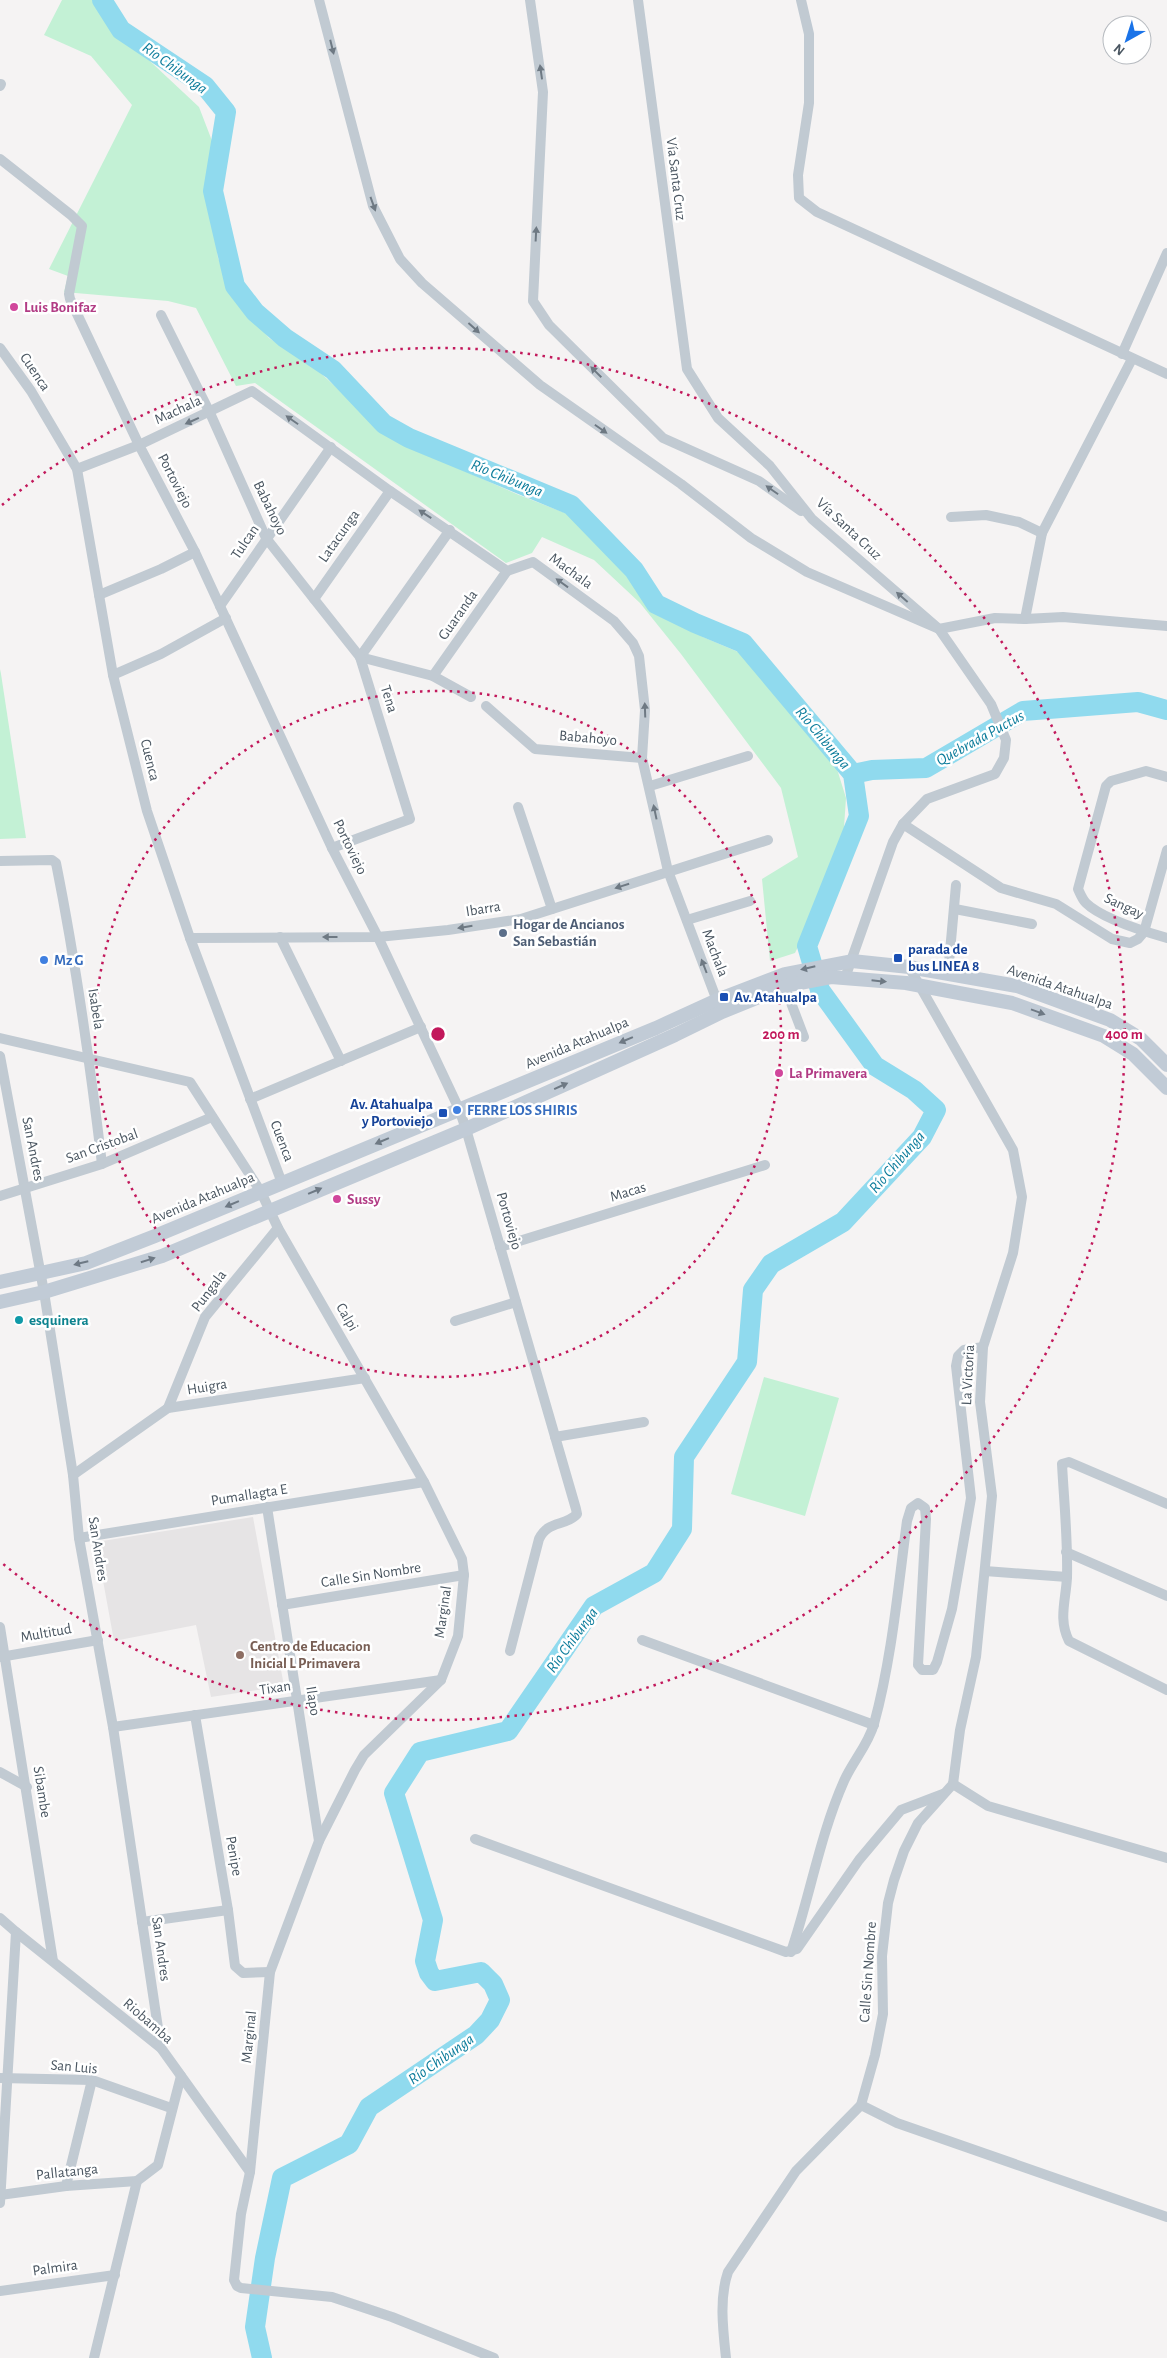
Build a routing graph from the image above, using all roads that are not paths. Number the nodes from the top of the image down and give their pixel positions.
1 (319, 0) edge
2 (530, 0) edge
3 (638, 0) edge
4 (801, 0) edge
5 (0, 159) edge
6 (1167, 253) edge
7 (161, 315) dead end
8 (0, 348) edge
9 (1122, 354) junction
10 (1132, 358) junction
11 (1167, 374) edge
12 (210, 412) junction
13 (139, 445) junction
14 (332, 447) junction
15 (77, 469) junction
16 (390, 491) junction
17 (951, 517) dead end
18 (812, 519) junction
19 (450, 530) junction
20 (1042, 533) junction
21 (266, 538) junction
22 (195, 552) junction
23 (507, 570) junction
24 (99, 595) junction
25 (314, 599) junction
26 (220, 606) junction
27 (226, 618) junction
28 (1025, 619) junction
29 (1167, 626) edge
30 (939, 629) junction
31 (360, 657) junction
32 (113, 675) junction
33 (433, 676) junction
34 (471, 697) dead end
35 (486, 706) dead end
36 (748, 756) dead end
37 (642, 758) junction
38 (1167, 778) edge
39 (650, 786) junction
40 (518, 807) dead end
41 (903, 824) junction
42 (768, 840) dead end
43 (332, 848) junction
44 (1167, 850) edge
45 (0, 861) edge
46 (668, 871) junction
47 (956, 885) dead end
48 (750, 901) dead end
49 (552, 909) junction
50 (955, 909) junction
51 (687, 920) junction
52 (1032, 924) dead end
53 (1144, 932) junction
54 (280, 937) junction
55 (378, 937) junction
56 (190, 938) junction
57 (1167, 938) edge
58 (852, 961) junction
59 (909, 967) junction
60 (948, 974) junction
61 (845, 978) junction
62 (786, 982) junction
63 (920, 986) junction
64 (719, 1006) junction
65 (421, 1027) junction
66 (804, 1037) dead end
67 (0, 1038) edge
68 (0, 1056) edge
69 (89, 1058) junction
70 (340, 1061) junction
71 (1167, 1065) edge
72 (1167, 1088) edge
73 (250, 1100) junction
74 (460, 1109) junction
75 (212, 1117) junction
76 (466, 1129) junction
77 (102, 1164) junction
78 (765, 1165) dead end
79 (282, 1183) junction
80 (26, 1187) junction
81 (261, 1192) junction
82 (0, 1196) edge
83 (270, 1209) junction
84 (278, 1228) junction
85 (500, 1247) junction
86 (40, 1272) junction
87 (0, 1282) edge
88 (44, 1292) junction
89 (0, 1302) edge
90 (516, 1302) junction
91 (455, 1320) dead end
92 (983, 1347) junction
93 (365, 1378) junction
94 (168, 1408) junction
95 (644, 1422) dead end
96 (555, 1437) junction
97 (72, 1475) junction
98 (424, 1482) junction
99 (1167, 1504) edge
100 (267, 1507) junction
101 (79, 1538) junction
102 (1066, 1552) junction
103 (985, 1571) junction
104 (464, 1575) junction
105 (1067, 1577) junction
106 (1167, 1596) edge
107 (282, 1605) junction
108 (0, 1627) edge
109 (98, 1640) junction
110 (642, 1640) dead end
111 (510, 1651) dead end
112 (3, 1656) edge
113 (441, 1680) junction
114 (1167, 1690) edge
115 (298, 1700) junction
116 (195, 1715) junction
117 (874, 1725) junction
118 (113, 1726) junction
119 (0, 1772) edge
120 (953, 1784) junction
121 (27, 1787) junction
122 (944, 1794) junction
123 (475, 1839) dead end
124 (319, 1840) junction
125 (1167, 1858) edge
126 (228, 1910) junction
127 (0, 1918) edge
128 (142, 1922) junction
129 (16, 1932) junction
130 (791, 1952) junction
131 (54, 1961) junction
132 (270, 1972) junction
133 (161, 2048) junction
134 (181, 2076) junction
135 (4, 2078) edge
136 (92, 2080) junction
137 (861, 2105) junction
138 (171, 2108) junction
139 (250, 2172) junction
140 (137, 2181) junction
141 (66, 2186) junction
142 (0, 2195) edge
143 (0, 2203) edge
144 (1167, 2217) edge
145 (115, 2274) junction
146 (0, 2291) edge
147 (94, 2358) edge
148 (494, 2358) edge
149 (726, 2358) edge

1 -> 30 street
18 -> 2 street
3 - 18 street, Vía Santa Cruz
4 - 9 street
5 - 13 street, Portoviejo
6 - 9 street
7 - 12 street, Babahoyo
8 - 15 street, Cuenca
9 - 10 street
10 - 11 street
10 - 20 street
12 -> 13 street, Machala
14 -> 12 street, Machala
12 - 21 street, Babahoyo
13 - 15 street, Machala
13 - 22 street, Portoviejo
14 - 16 street, Machala
14 - 21 street, Tulcan
15 - 24 street, Cuenca
19 -> 16 street, Machala
16 - 25 street, Latacunga
17 - 20 street
30 -> 18 street, Vía Santa Cruz
19 - 23 street, Machala
19 - 31 street
20 - 28 street
21 - 25 street, Babahoyo
21 - 26 street, Tulcan
22 - 24 street
22 - 26 street, Portoviejo
23 - 33 street, Guaranda
37 -> 23 street, Machala
24 - 32 street, Cuenca
25 - 31 street, Babahoyo
26 - 27 street, Portoviejo
27 - 32 street
27 - 43 street, Portoviejo
28 - 29 street
28 - 30 street
30 - 41 street, Vía Santa Cruz
31 - 33 street
31 - 43 street, Tena
32 - 56 street, Cuenca
33 - 34 street
35 - 37 street, Babahoyo
36 - 39 street
37 - 39 street, Machala
38 - 53 street, Sangay
46 -> 39 street, Machala
40 - 49 street
41 - 53 street
41 - 58 street, Vía Santa Cruz
42 - 46 street, Ibarra
43 - 55 street, Portoviejo
44 - 53 street
45 - 69 street, Isabela
46 -> 49 street, Ibarra
46 - 51 street, Machala
47 - 50 street
48 - 51 street
49 -> 55 street, Ibarra
50 - 52 street
50 - 60 street
64 -> 51 street, Machala
53 - 57 street, Sangay
55 -> 54 street, Ibarra
54 - 56 street, Ibarra
54 - 70 street
55 - 65 street, Portoviejo
56 - 73 street, Cuenca
58 - 59 main road, Avenida Atahualpa
58 - 61 street, Vía Santa Cruz
58 -> 62 main road, Avenida Atahualpa
59 - 60 main road, Avenida Atahualpa
59 - 63 street, La Victoria
60 - 71 main road, Avenida Atahualpa
61 - 62 main road, Avenida Atahualpa
61 -> 63 main road, Avenida Atahualpa
62 - 64 main road, Avenida Atahualpa
62 - 66 street
63 -> 72 main road, Avenida Atahualpa
63 - 92 street, La Victoria
64 -> 74 main road, Avenida Atahualpa
76 -> 64 main road, Avenida Atahualpa
65 - 70 street
65 - 74 street, Portoviejo
67 - 69 street
68 - 80 street, San Andres
69 - 75 street, Calpi
69 - 77 street, Isabela
70 - 73 street
73 - 79 street, Cuenca
74 - 76 street, Portoviejo
74 -> 79 main road, Avenida Atahualpa
75 - 77 street, San Cristobal
75 - 81 street, Calpi
83 -> 76 main road, Avenida Atahualpa
76 - 85 street, Portoviejo
77 - 80 street, San Cristobal
78 - 85 street, Macas
79 - 81 main road, Avenida Atahualpa
80 - 82 street, San Cristobal
80 - 86 street, San Andres
81 - 83 street, Calpi
81 -> 86 main road, Avenida Atahualpa
83 - 84 street, Calpi
88 -> 83 main road, Avenida Atahualpa
84 - 93 street, Calpi
84 - 94 street, Pungala
85 - 90 street, Portoviejo
86 - 87 main road, Avenida Atahualpa
86 - 88 street, San Andres
88 - 89 main road, Avenida Atahualpa
88 - 97 street, San Andres
90 - 91 street
90 - 96 street, Portoviejo
92 - 103 street, La Victoria
92 - 117 street
93 - 94 street, Huigra
93 - 98 street, Calpi
94 - 97 street, Huigra
95 - 96 street
96 - 111 street, Portoviejo
97 - 101 street, San Andres
98 - 100 street, Pumallagta E
98 - 104 street, Calpi
99 - 102 street
100 - 101 street, Pumallagta E
100 - 107 street, Ilapo
101 - 109 street, San Andres
102 - 105 street
102 - 106 street
103 - 105 street
103 - 120 street, La Victoria
104 - 107 street, Calle Sin Nombre
104 - 113 street, Marginal
105 - 114 street
107 - 115 street, Ilapo
108 - 112 street, Sibambe
109 - 112 street, Multitud
109 - 118 street, San Andres
110 - 117 street
112 - 121 street, Sibambe
113 - 115 street, Tixan
113 - 124 street, Marginal
115 - 116 street, Tixan
115 - 124 street, Ilapo
116 - 118 street, Tixan
116 - 126 street, Penipe
117 - 130 street
118 - 128 street, San Andres
119 - 121 street
120 - 122 street, Calle Sin Nombre
120 - 125 street
121 - 131 street, Sibambe
122 - 130 street
122 - 137 street, Calle Sin Nombre
123 - 130 street
124 - 132 street, Marginal
126 - 128 street
126 - 132 street, Penipe
127 - 129 street, Riobamba
128 - 133 street, San Andres
129 - 131 street, Riobamba
129 - 135 street
131 - 133 street, Riobamba
132 - 139 street, Marginal
133 - 134 street, Riobamba
134 - 138 street
134 - 139 street, Riobamba
135 - 136 street, San Luis
135 - 142 street
136 - 138 street, San Luis
136 - 141 street
137 - 144 street
137 - 149 street, Calle Sin Nombre
138 - 140 street
139 - 148 street, Marginal
140 - 141 street, Pallatanga
140 - 145 street
141 - 142 street, Pallatanga
142 - 143 street
145 - 146 street, Palmira
145 - 147 street

